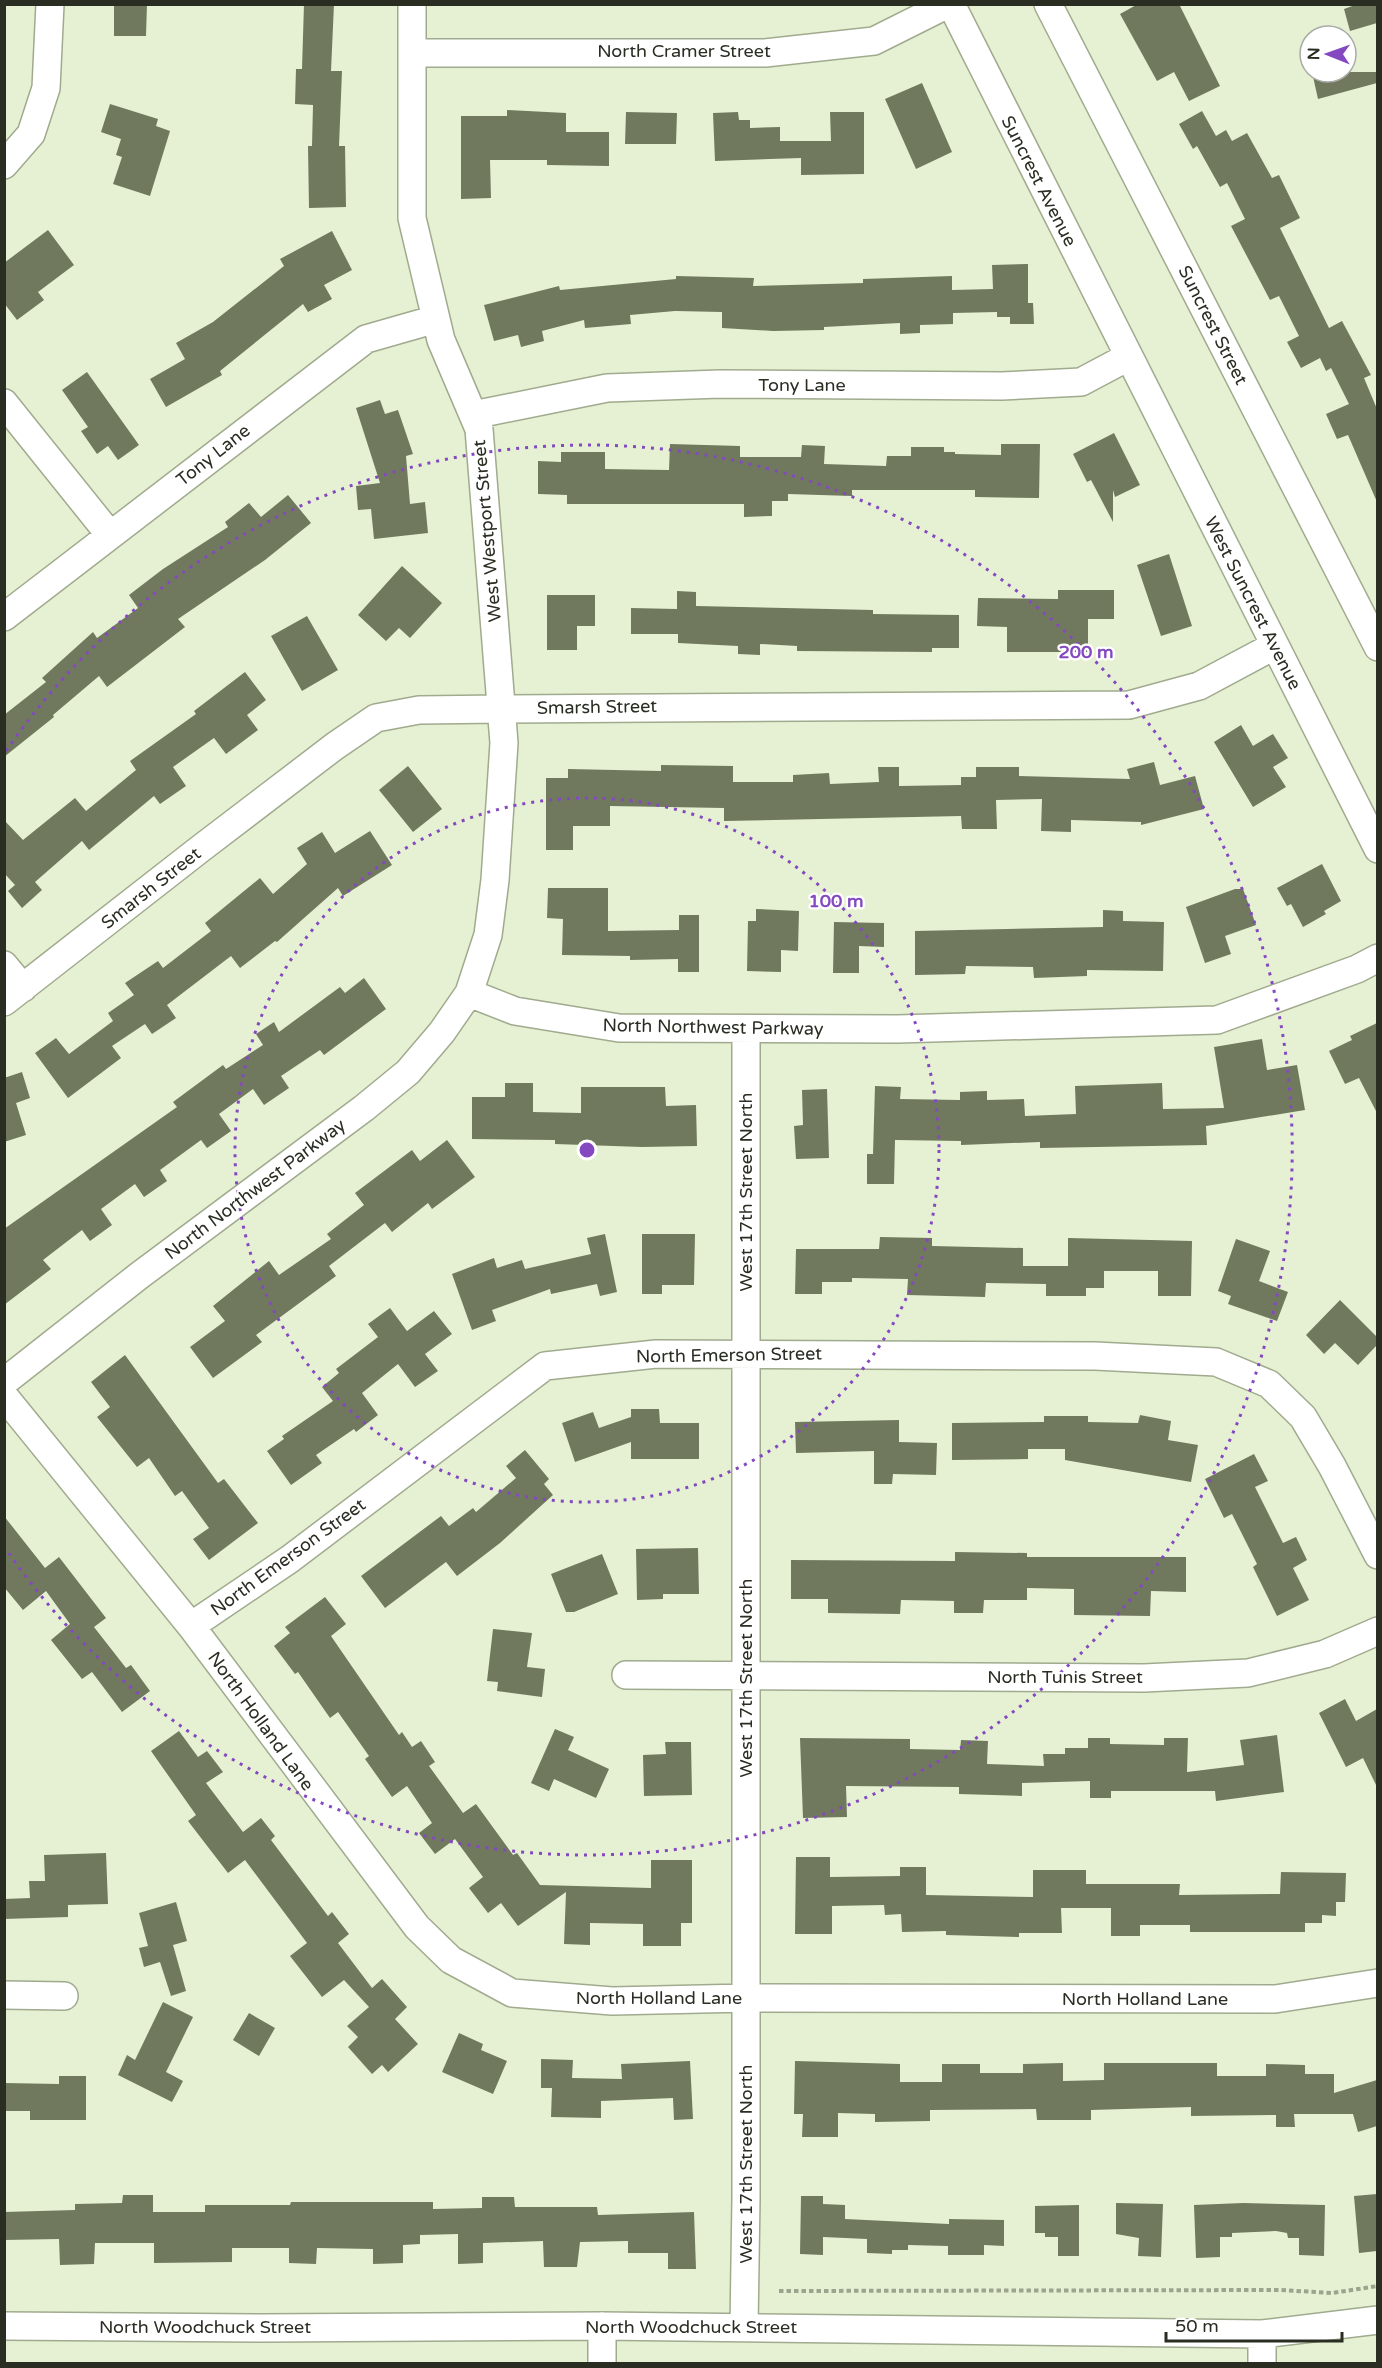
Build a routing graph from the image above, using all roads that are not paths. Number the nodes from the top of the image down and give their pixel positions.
1 (50, 4) edge
2 (412, 4) edge
3 (949, 4) edge
4 (1048, 4) edge
5 (412, 53) junction
6 (4, 165) edge
7 (436, 319) junction
8 (1128, 357) junction
9 (4, 403) edge
10 (473, 415) junction
11 (110, 535) junction
12 (4, 617) edge
13 (1274, 646) junction
14 (1377, 646) edge
15 (501, 709) junction
16 (1377, 849) edge
17 (1377, 958) edge
18 (4, 965) edge
19 (469, 993) junction
20 (14, 995) edge
21 (746, 1029) junction
22 (746, 1353) junction
23 (4, 1382) edge
24 (4, 1396) edge
25 (1377, 1555) edge
26 (191, 1626) junction
27 (1377, 1631) edge
28 (626, 1675) dead end
29 (746, 1675) junction
30 (1377, 1983) edge
31 (4, 1995) edge
32 (64, 1996) dead end
33 (746, 1998) junction
34 (1377, 2320) edge
35 (4, 2326) edge
36 (602, 2326) junction
37 (744, 2327) junction
38 (1262, 2334) junction
39 (602, 2364) edge
40 (1262, 2364) edge

1 - 6 street
2 - 5 street, West Westport Street
3 - 5 street, North Cramer Street
3 - 8 street, Suncrest Avenue
4 - 14 street, Suncrest Street
5 - 7 street, West Westport Street
7 - 10 street, West Westport Street
7 - 11 street, Tony Lane
8 - 10 street, Tony Lane
8 - 13 street, West Suncrest Avenue
9 - 11 street
10 - 15 street, West Westport Street
11 - 12 street, Tony Lane
13 - 15 street, Smarsh Street
13 - 16 street, West Suncrest Avenue
15 - 19 street, West Westport Street
15 - 20 street, Smarsh Street
17 - 21 street, North Northwest Parkway
18 - 20 street
19 - 21 street, North Northwest Parkway
19 - 23 street, North Northwest Parkway
21 - 22 street, West 17th Street North
22 - 25 street, North Emerson Street
22 - 26 street, North Emerson Street
22 - 29 street, West 17th Street North
24 - 26 street, North Holland Lane
26 - 33 street, North Holland Lane
27 - 29 street, North Tunis Street
28 - 29 street, North Tunis Street
29 - 33 street, West 17th Street North
30 - 33 street, North Holland Lane
31 - 32 street
33 - 37 street, West 17th Street North
34 - 38 street, North Woodchuck Street
35 - 36 street, North Woodchuck Street
36 - 37 street, North Woodchuck Street
36 - 39 street
37 - 38 street, North Woodchuck Street
38 - 40 street

